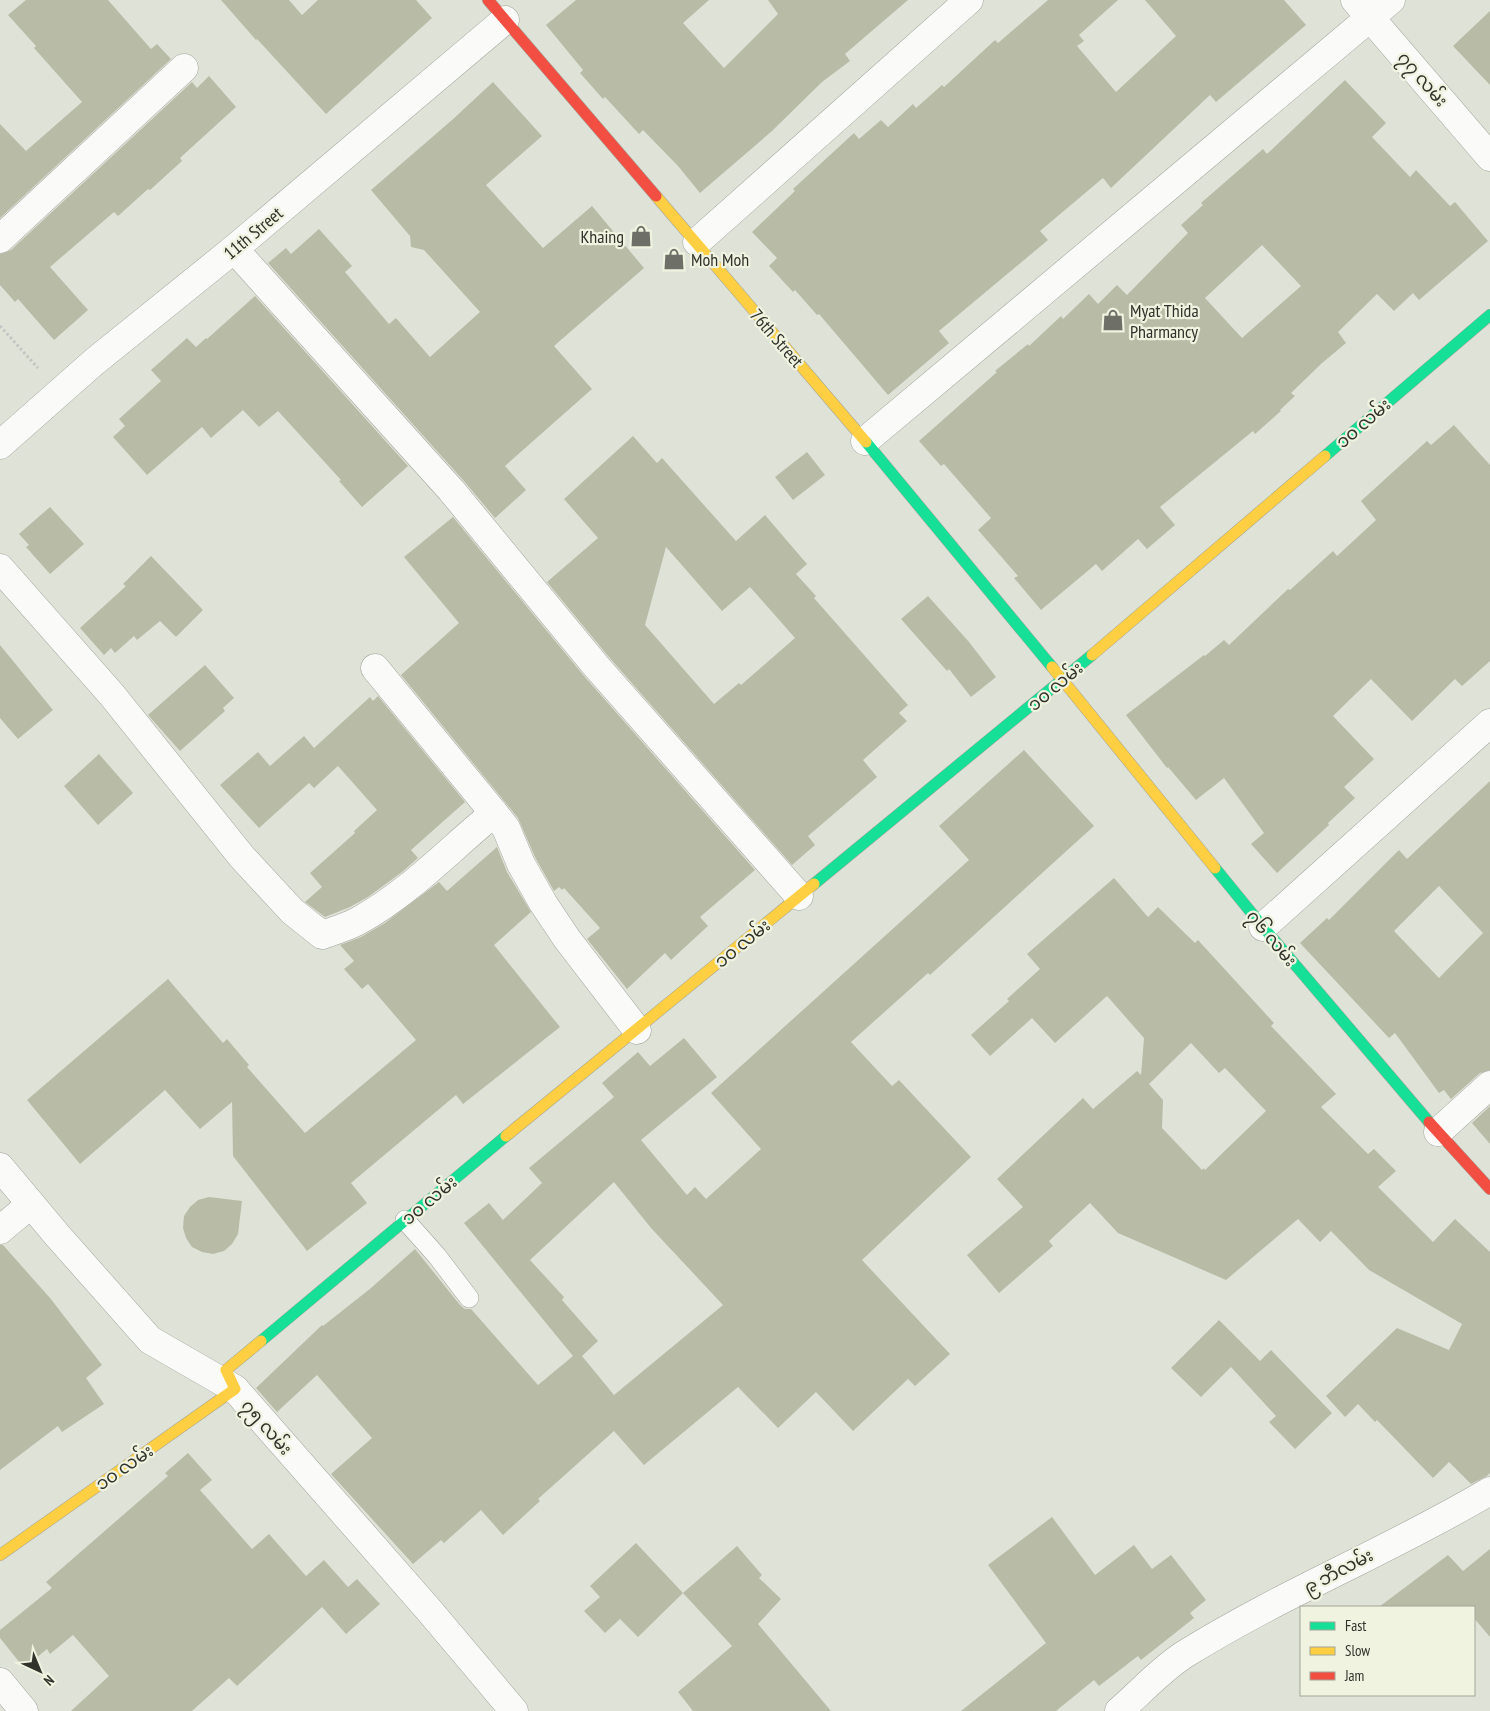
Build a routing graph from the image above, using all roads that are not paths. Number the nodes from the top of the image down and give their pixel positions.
1 (969, 0) edge
2 (1391, 0) edge
3 (498, 7) edge
4 (1363, 9) edge
5 (184, 68) dead end
6 (1490, 157) edge
7 (0, 239) edge
8 (697, 242) junction
9 (234, 249) junction
10 (1490, 314) edge
11 (865, 441) junction
12 (0, 445) edge
13 (0, 568) edge
14 (375, 668) dead end
15 (1063, 680) junction
16 (1490, 723) edge
17 (494, 813) junction
18 (799, 896) junction
19 (1263, 928) junction
20 (637, 1030) junction
21 (1490, 1086) edge
22 (1438, 1132) junction
23 (0, 1167) edge
24 (1490, 1190) edge
25 (32, 1204) junction
26 (405, 1220) junction
27 (0, 1230) edge
28 (469, 1298) dead end
29 (234, 1390) junction
30 (1490, 1492) edge
31 (0, 1555) edge
32 (0, 1682) edge
33 (24, 1711) edge
34 (514, 1711) edge
35 (1119, 1711) edge

1 - 8 street
2 - 4 street
3 - 8 street, 76th Street
3 - 9 street, 11th Street
4 - 6 street, ၇၇ လမ်း
4 - 11 street
5 - 7 street
8 - 11 street, 76th Street
9 - 12 street, 11th Street
9 - 18 street
10 - 15 street, ၁၀ လမ်း
11 - 15 street, 76th Street
13 - 17 street
14 - 17 street
15 - 18 street, ၁၀ လမ်း
15 - 19 street, ၇၆ လမ်း
16 - 19 street
17 - 20 street
18 - 20 street, ၁၀ လမ်း
19 - 22 street, ၇၆ လမ်း
20 - 26 street, ၁၀ လမ်း
21 - 22 street
22 - 24 street, ၇၆ လမ်း
23 - 25 street, ၇၅ လမ်း
25 - 27 street
25 - 29 street, ၇၅ လမ်း
26 - 28 lane
26 - 29 street, ၁၀ လမ်း
29 - 31 street, ၁၀ လမ်း
29 - 34 street, ၇၅ လမ်း
30 - 35 street, ၉ ဘီလမ်း
32 - 33 street

